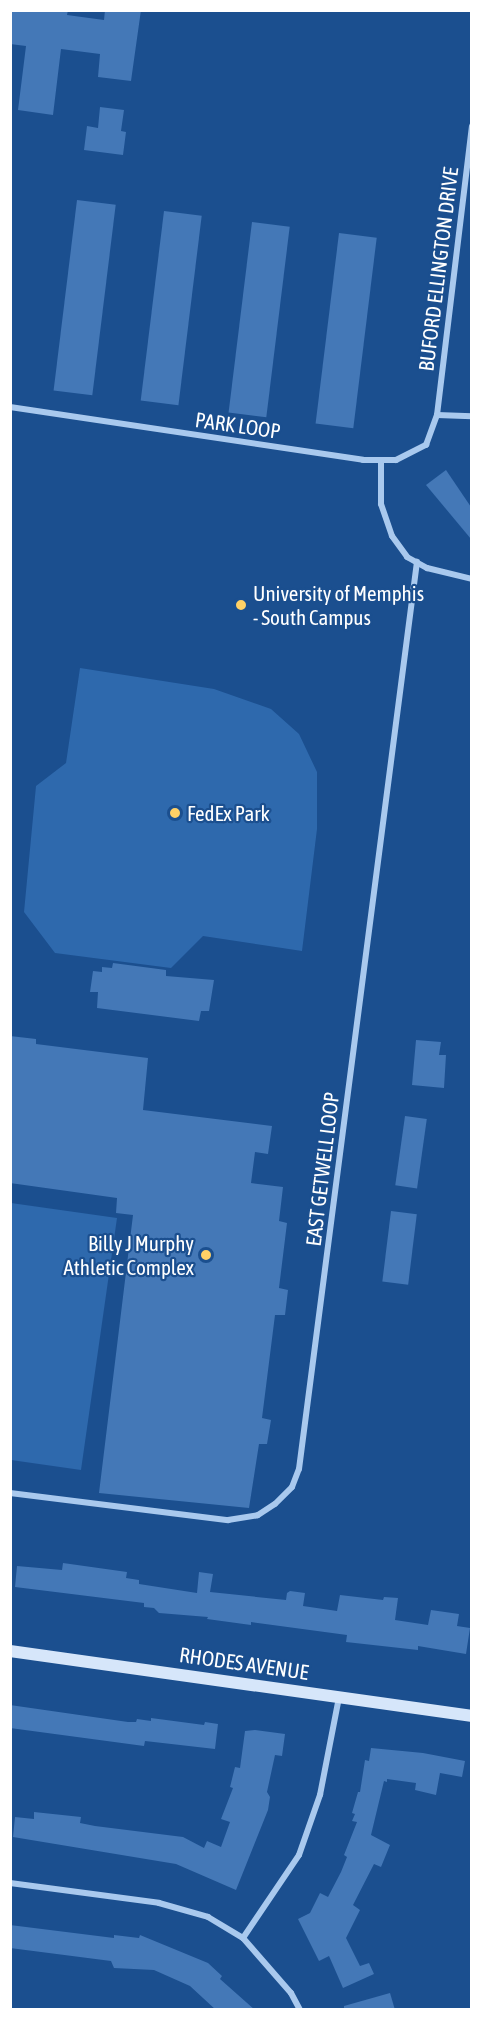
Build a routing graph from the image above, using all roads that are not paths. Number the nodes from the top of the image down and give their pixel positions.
1 (471, 126) edge
2 (10, 407) edge
3 (437, 415) junction
4 (471, 416) edge
5 (381, 460) junction
6 (417, 562) junction
7 (471, 579) edge
8 (10, 1493) edge
9 (10, 1651) edge
10 (339, 1695) junction
11 (471, 1716) edge
12 (10, 1883) edge
13 (243, 1938) junction
14 (300, 2010) edge

1 - 3 street, BUFORD ELLINGTON DRIVE
2 - 5 street, PARK LOOP
3 - 4 street
3 - 5 street, PARK LOOP
5 - 6 street
6 - 7 street
6 - 8 street, EAST GETWELL LOOP
9 - 10 main road, RHODES AVENUE
10 - 11 main road, RHODES AVENUE
10 - 13 street
12 - 13 street
13 - 14 street

